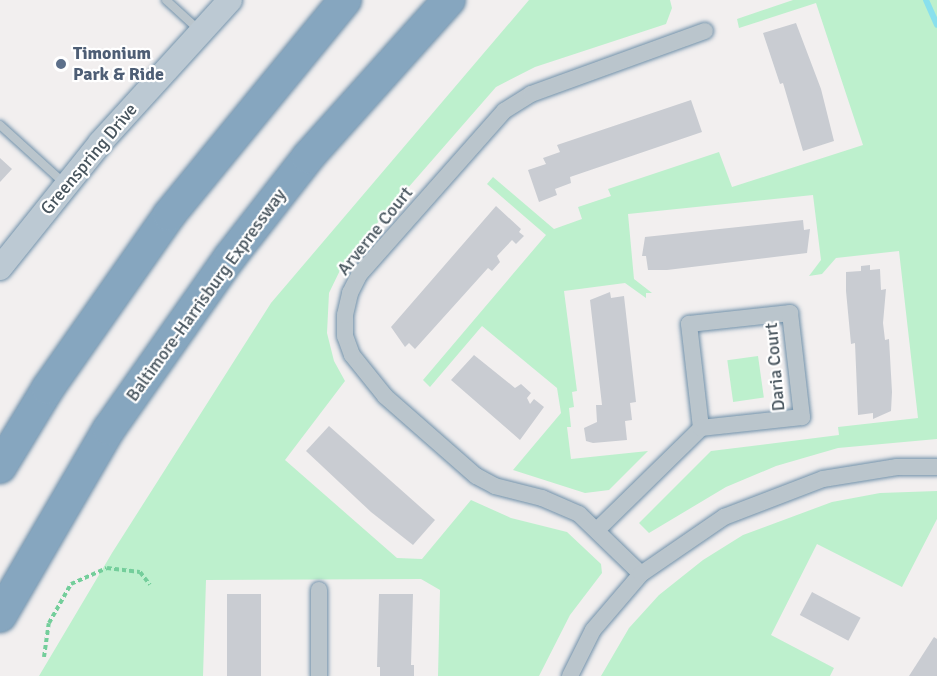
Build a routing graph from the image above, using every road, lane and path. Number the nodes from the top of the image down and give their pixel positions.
1 (166, 0) edge
2 (230, 0) edge
3 (345, 0) edge
4 (449, 0) edge
5 (705, 31) dead end
6 (201, 32) junction
7 (0, 124) edge
8 (65, 185) junction
9 (0, 268) edge
10 (701, 428) junction
11 (0, 467) edge
12 (937, 467) edge
13 (597, 530) junction
14 (641, 574) junction
15 (150, 585) dead end
16 (320, 590) dead end
17 (0, 616) edge
18 (44, 657) dead end
19 (319, 676) edge
20 (570, 676) edge

1 - 6 lane
2 - 6 main road, Greenspring Drive
3 - 11 highway
4 - 17 highway, Baltimore-Harrisburg Expressway
5 - 13 street, Arverne Court
6 - 8 main road, Greenspring Drive
7 - 8 lane
8 - 9 main road, Greenspring Drive
10 - 10 street, Daria Court
10 - 13 street
12 - 14 street
13 - 14 street, Arverne Court
14 - 20 street
15 - 18 path
16 - 19 street

